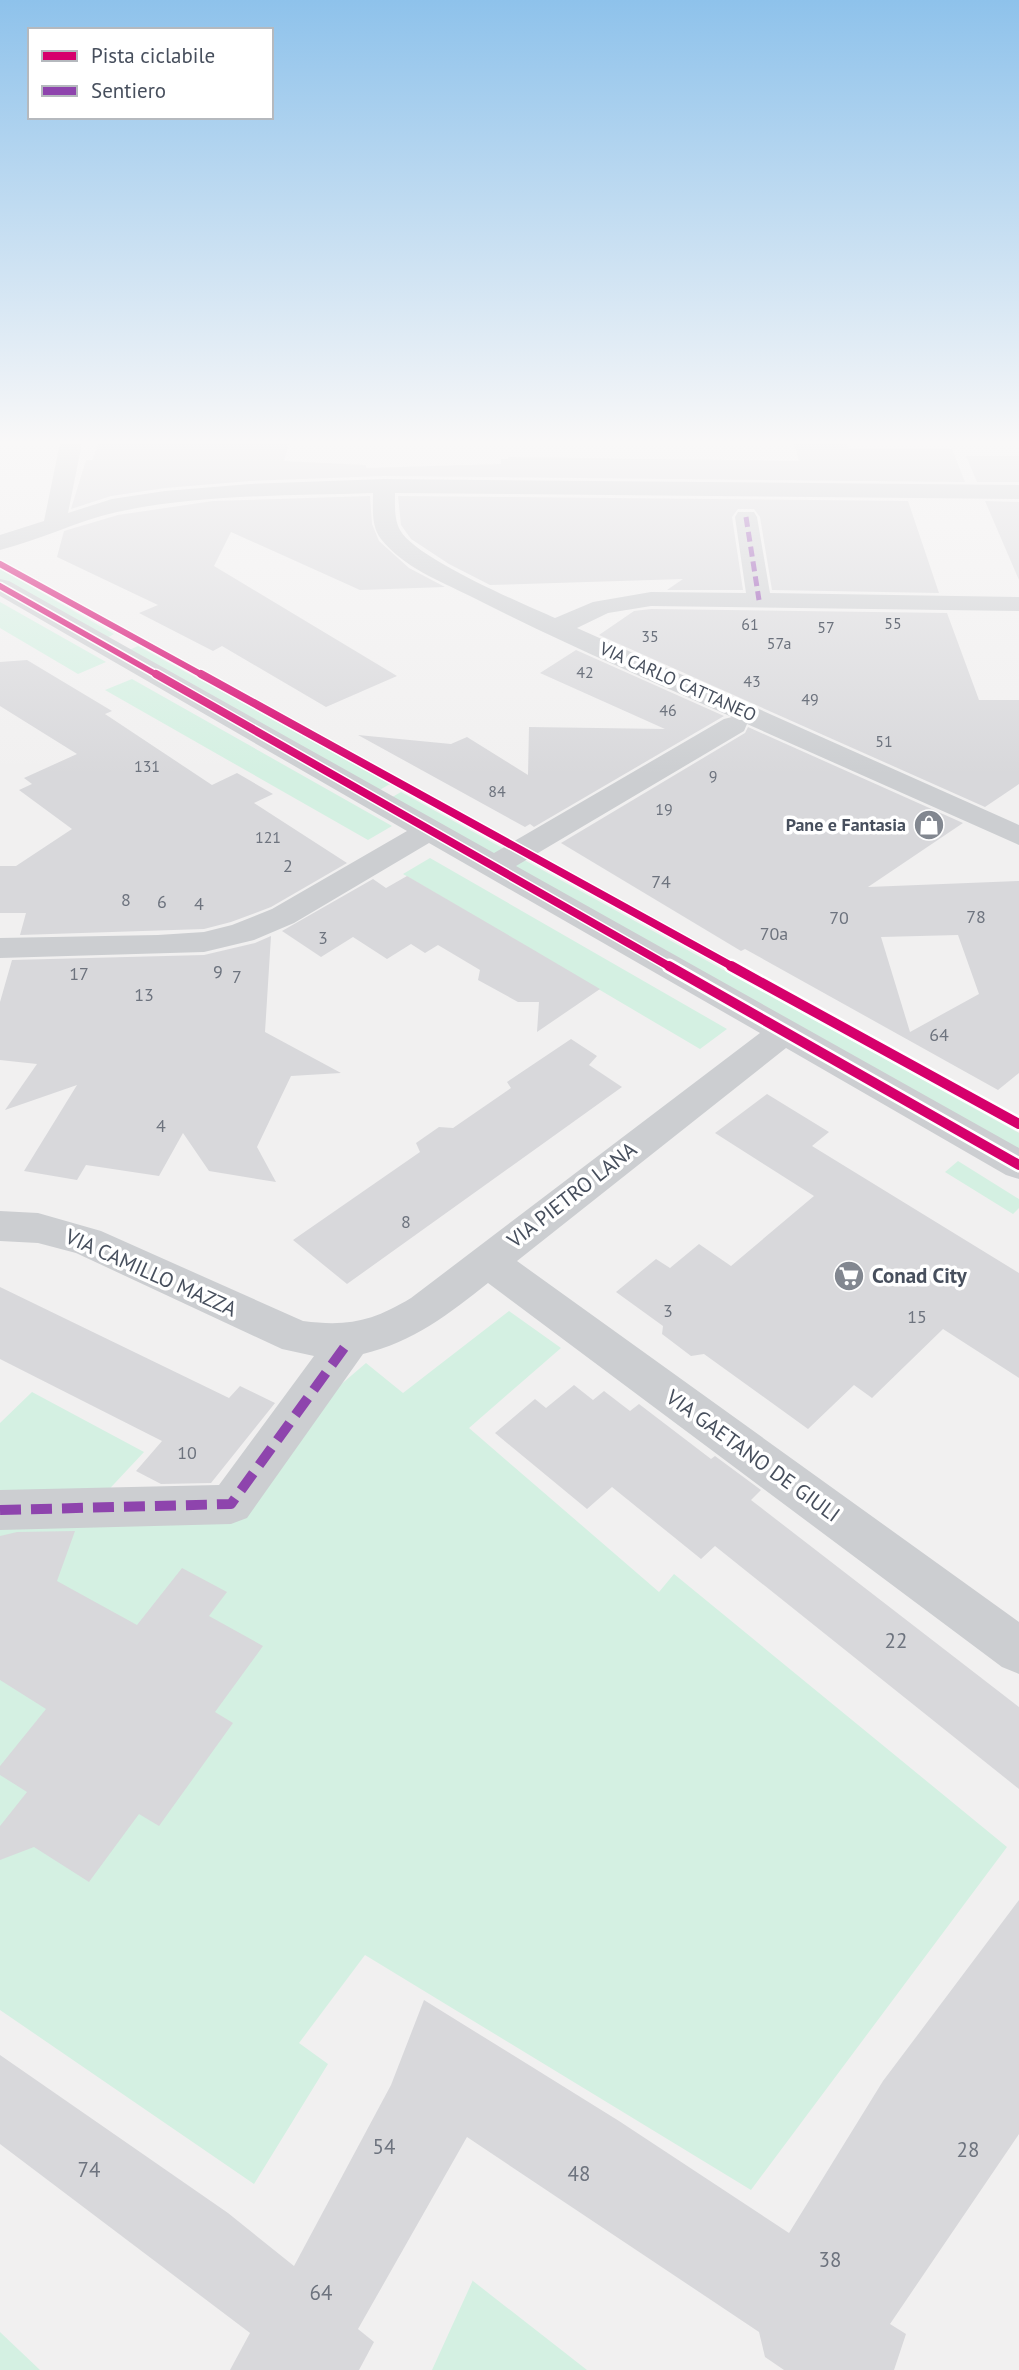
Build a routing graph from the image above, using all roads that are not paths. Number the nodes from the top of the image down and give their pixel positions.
1 (410, 554) edge
2 (752, 554) edge
3 (0, 586) edge
4 (759, 600) junction
5 (1019, 604) edge
6 (555, 628) junction
7 (734, 725) dead end
8 (430, 830) junction
9 (1019, 836) edge
10 (494, 866) junction
11 (0, 948) edge
12 (786, 1031) junction
13 (1019, 1165) edge
14 (0, 1226) edge
15 (488, 1261) junction
16 (298, 1337) joint
17 (349, 1341) junction
18 (0, 1510) edge
19 (1019, 1651) edge

1 - 6 street, VIA CARLO CATTANEO
2 - 4 street
3 - 8 street
4 - 5 street
4 - 6 street
6 - 9 street, VIA CARLO CATTANEO
7 - 10 street
8 - 10 street
8 - 11 street
10 - 12 street
12 - 13 street
12 - 15 street, VIA PIETRO LANA
14 - 16 street, VIA CAMILLO MAZZA
15 - 17 street, VIA PIETRO LANA
15 - 19 street, VIA GAETANO DE GIULI
16 - 17 street, VIA PIETRO LANA
17 - 18 street

